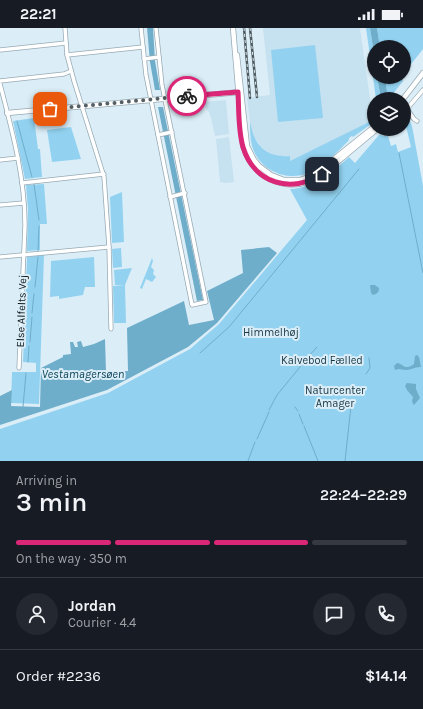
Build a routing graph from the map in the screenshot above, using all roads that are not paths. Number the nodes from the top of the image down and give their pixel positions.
1 (65, 28) edge
2 (141, 28) edge
3 (156, 28) edge
4 (233, 28) edge
5 (66, 43) junction
6 (143, 47) junction
7 (0, 50) edge
8 (67, 55) junction
9 (157, 57) junction
10 (146, 59) junction
11 (71, 72) junction
12 (423, 73) edge
13 (0, 81) edge
14 (0, 84) edge
15 (423, 90) edge
16 (239, 92) junction
17 (408, 92) edge
18 (165, 98) junction
19 (150, 99) junction
20 (82, 106) junction
21 (7, 113) junction
22 (417, 121) dead end
23 (172, 132) junction
24 (367, 132) edge
25 (158, 135) junction
26 (368, 136) edge
27 (18, 158) junction
28 (0, 160) edge
29 (104, 174) junction
30 (22, 183) junction
31 (184, 194) junction
32 (172, 196) junction
33 (24, 203) junction
34 (0, 205) edge
35 (109, 247) junction
36 (23, 255) junction
37 (0, 257) edge
38 (111, 329) dead end
39 (19, 368) dead end

1 - 5 street
2 - 6 street
3 - 9 street
4 - 16 street
5 - 7 street
5 - 8 street
6 - 8 street
6 - 10 street
8 - 11 street
9 - 10 street
9 - 18 street
10 - 19 street
11 - 13 street
11 - 20 street
12 - 17 street
14 - 21 street, Else Alfelts Vej
15 - 22 street
16 - 18 street
16 - 24 street
16 - 26 street
18 - 19 street
18 - 23 street
19 - 20 street
19 - 25 street
20 - 21 street
20 - 29 street
21 - 27 street, Else Alfelts Vej
23 - 25 street
23 - 31 street
25 - 32 street
27 - 28 street
27 - 30 street, Else Alfelts Vej
29 - 30 street
29 - 35 street
30 - 33 street, Else Alfelts Vej
31 - 32 street
31 - 32 street
33 - 34 street
33 - 36 street, Else Alfelts Vej
35 - 36 street
35 - 38 street
36 - 37 street
36 - 39 street, Else Alfelts Vej

